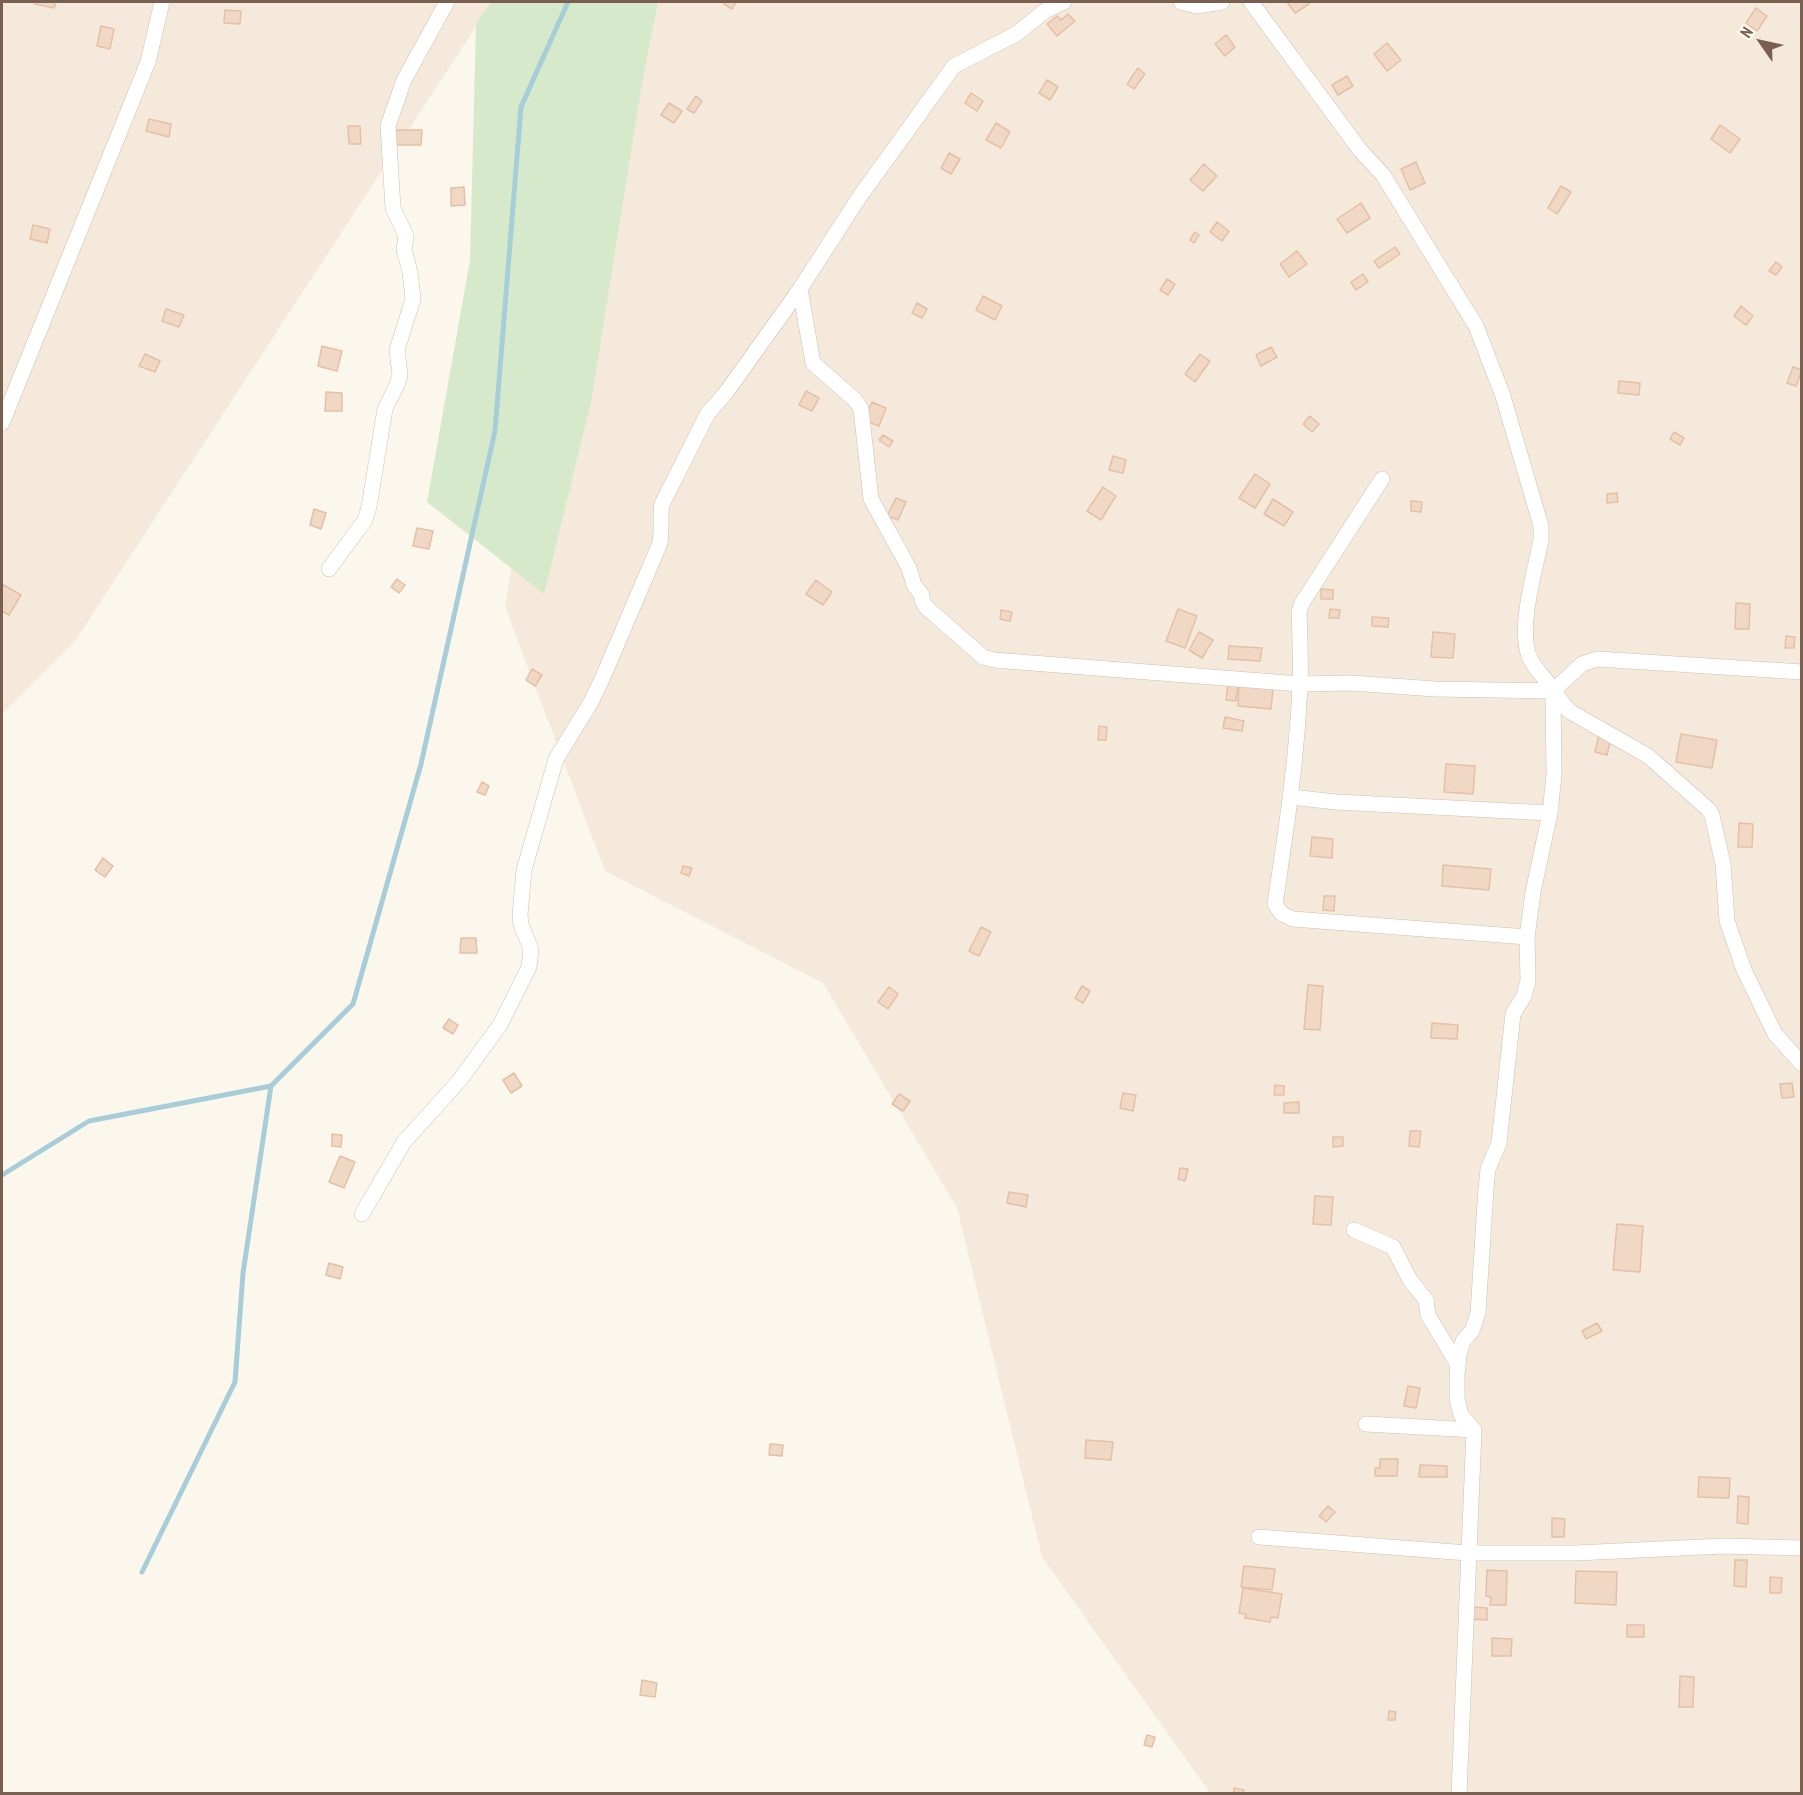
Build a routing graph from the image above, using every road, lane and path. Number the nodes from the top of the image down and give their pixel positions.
1 (162, 2) edge
2 (447, 2) edge
3 (1064, 2) edge
4 (1181, 2) edge
5 (1222, 2) edge
6 (1251, 2) edge
7 (800, 289) junction
8 (2, 423) edge
9 (1382, 479) dead end
10 (329, 569) dead end
11 (1802, 672) edge
12 (1300, 684) junction
13 (1553, 691) junction
14 (1291, 797) junction
15 (1550, 813) junction
16 (1527, 937) junction
17 (1802, 1064) edge
18 (362, 1214) dead end
19 (1354, 1230) dead end
20 (1458, 1365) junction
21 (1366, 1424) dead end
22 (1474, 1430) junction
23 (1259, 1537) dead end
24 (1802, 1548) edge
25 (1468, 1553) junction
26 (1459, 1794) edge

1 - 8 street
2 - 10 street
3 - 7 street
4 - 5 street
6 - 13 street
7 - 12 street
7 - 18 street
9 - 12 street
11 - 13 street
12 - 13 street
12 - 14 street
13 - 15 street
13 - 17 street
14 - 15 street
14 - 16 street
15 - 16 street
16 - 20 street
19 - 20 street
20 - 22 street
21 - 22 street
22 - 25 street
23 - 25 street
24 - 25 street
25 - 26 street

